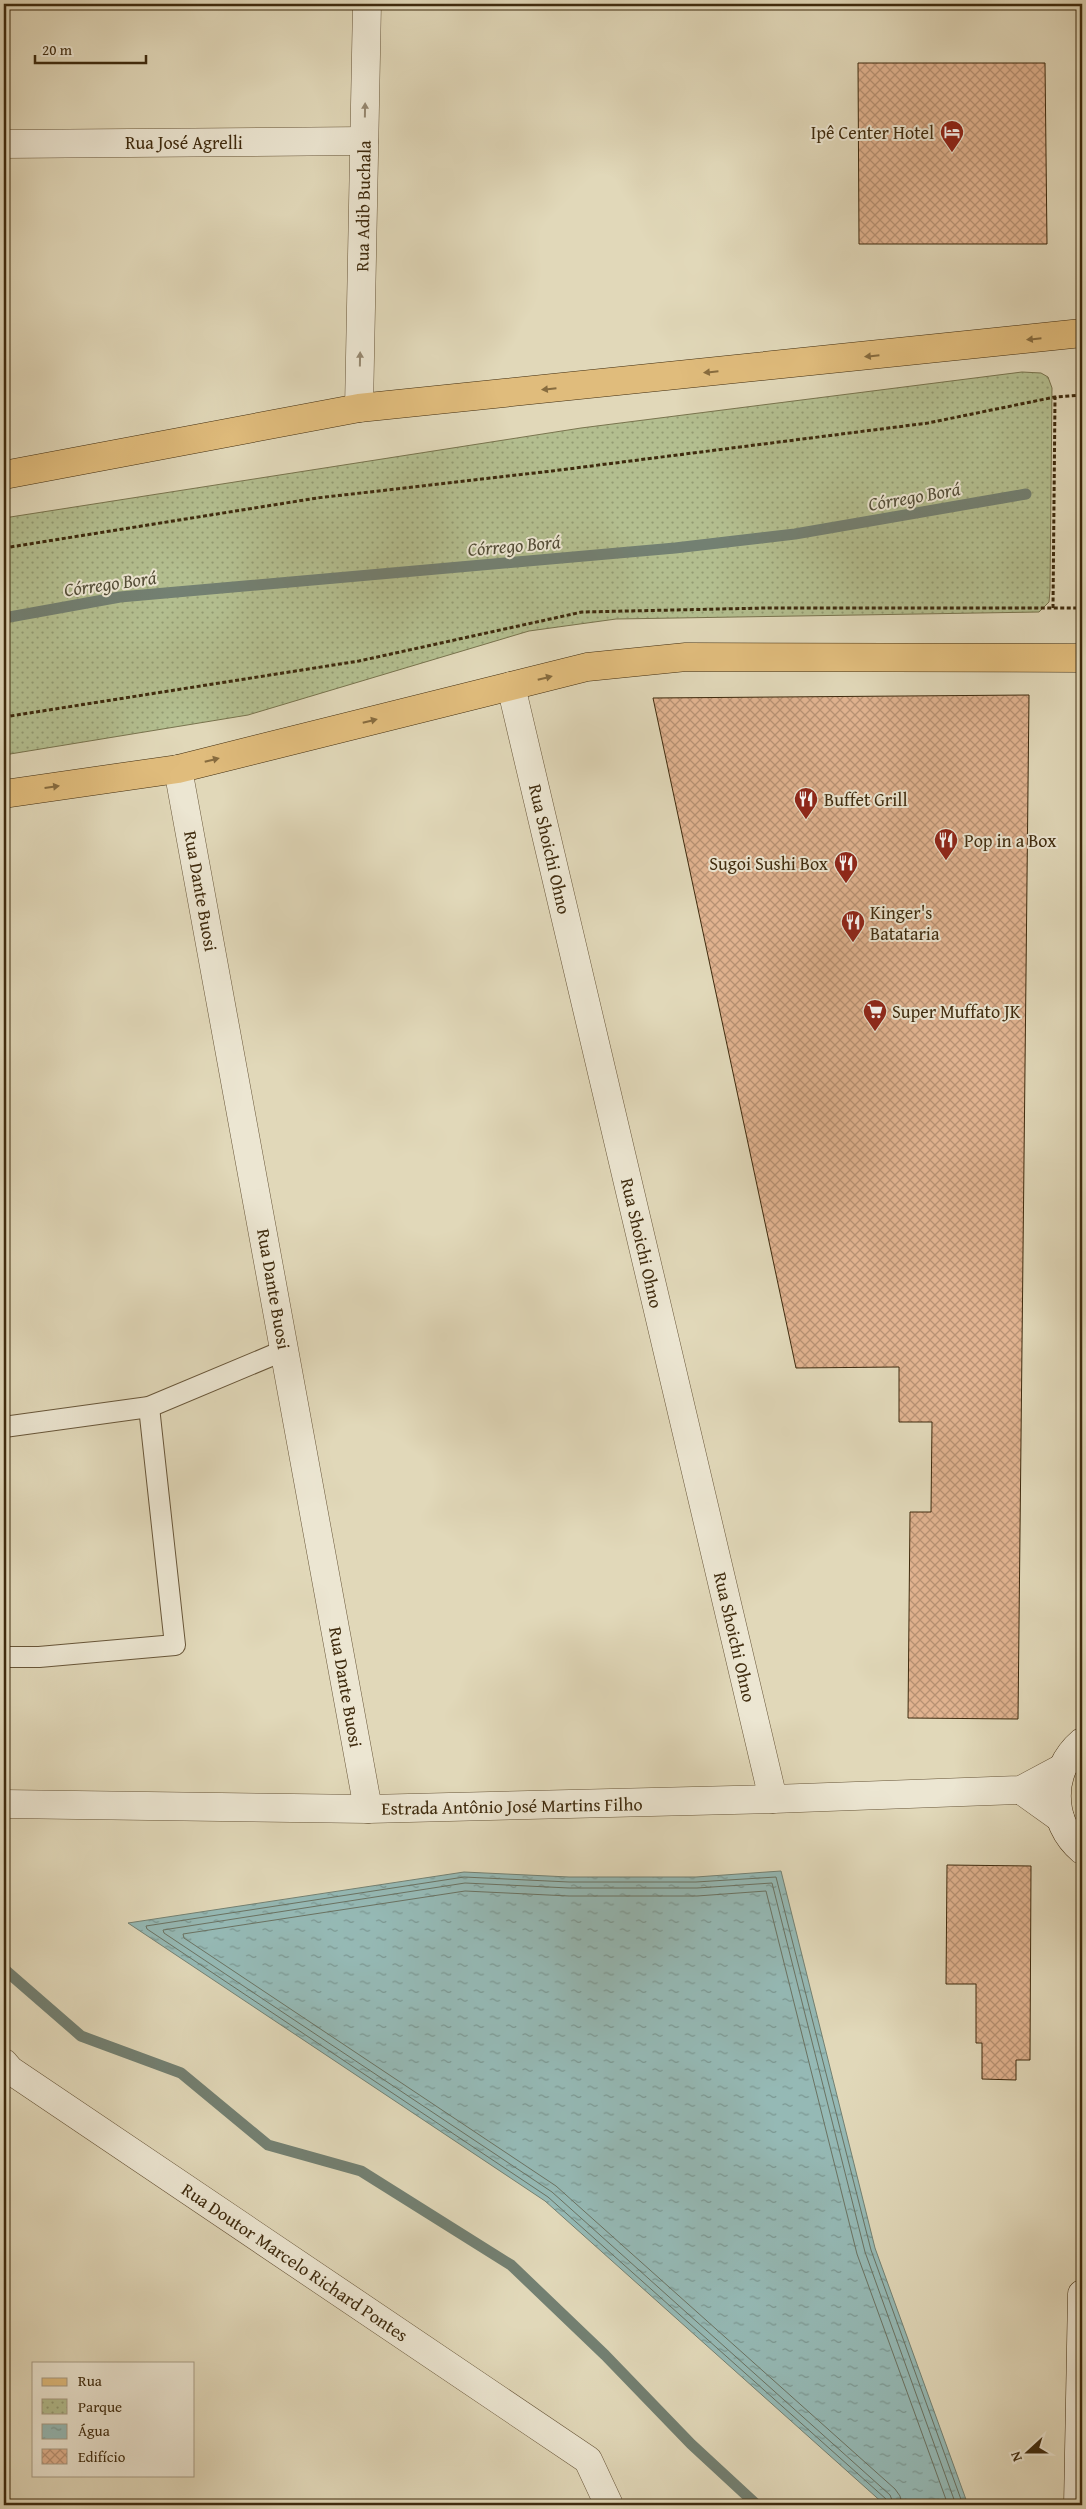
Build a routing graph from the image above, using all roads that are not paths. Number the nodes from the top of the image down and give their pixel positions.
1 (367, 4) edge
2 (364, 141) junction
3 (4, 144) edge
4 (1082, 333) edge
5 (359, 408) junction
6 (4, 475) edge
7 (1082, 658) edge
8 (511, 686) junction
9 (178, 769) junction
10 (4, 794) edge
11 (286, 1350) junction
12 (149, 1407) junction
13 (4, 1426) edge
14 (4, 1657) edge
15 (1082, 1742) edge
16 (1062, 1768) junction
17 (1021, 1790) junction
18 (773, 1799) junction
19 (4, 1804) edge
20 (368, 1809) junction
21 (1060, 1818) junction
22 (1082, 1850) edge
23 (4, 2063) edge
24 (1082, 2294) edge
25 (609, 2505) edge
26 (1078, 2505) edge

2 -> 1 street, Rua Adib Buchala
2 - 3 street, Rua José Agrelli
5 -> 2 street, Rua Adib Buchala
4 -> 5 main road
5 - 6 main road
8 -> 7 main road
9 -> 8 main road
8 - 18 street, Rua Shoichi Ohno
10 -> 9 main road
9 - 11 street, Rua Dante Buosi
11 - 12 lane
11 - 20 street, Rua Dante Buosi
12 - 13 lane
12 - 14 lane
15 - 16 street
16 - 17 street, Estrada Antônio José Martins Filho
16 - 21 street
17 - 18 street, Estrada Antônio José Martins Filho
17 - 21 street
18 - 20 street, Estrada Antônio José Martins Filho
19 - 20 street, Estrada Antônio José Martins Filho
21 - 22 street
23 - 25 street, Rua Doutor Marcelo Richard Pontes
24 - 26 street

